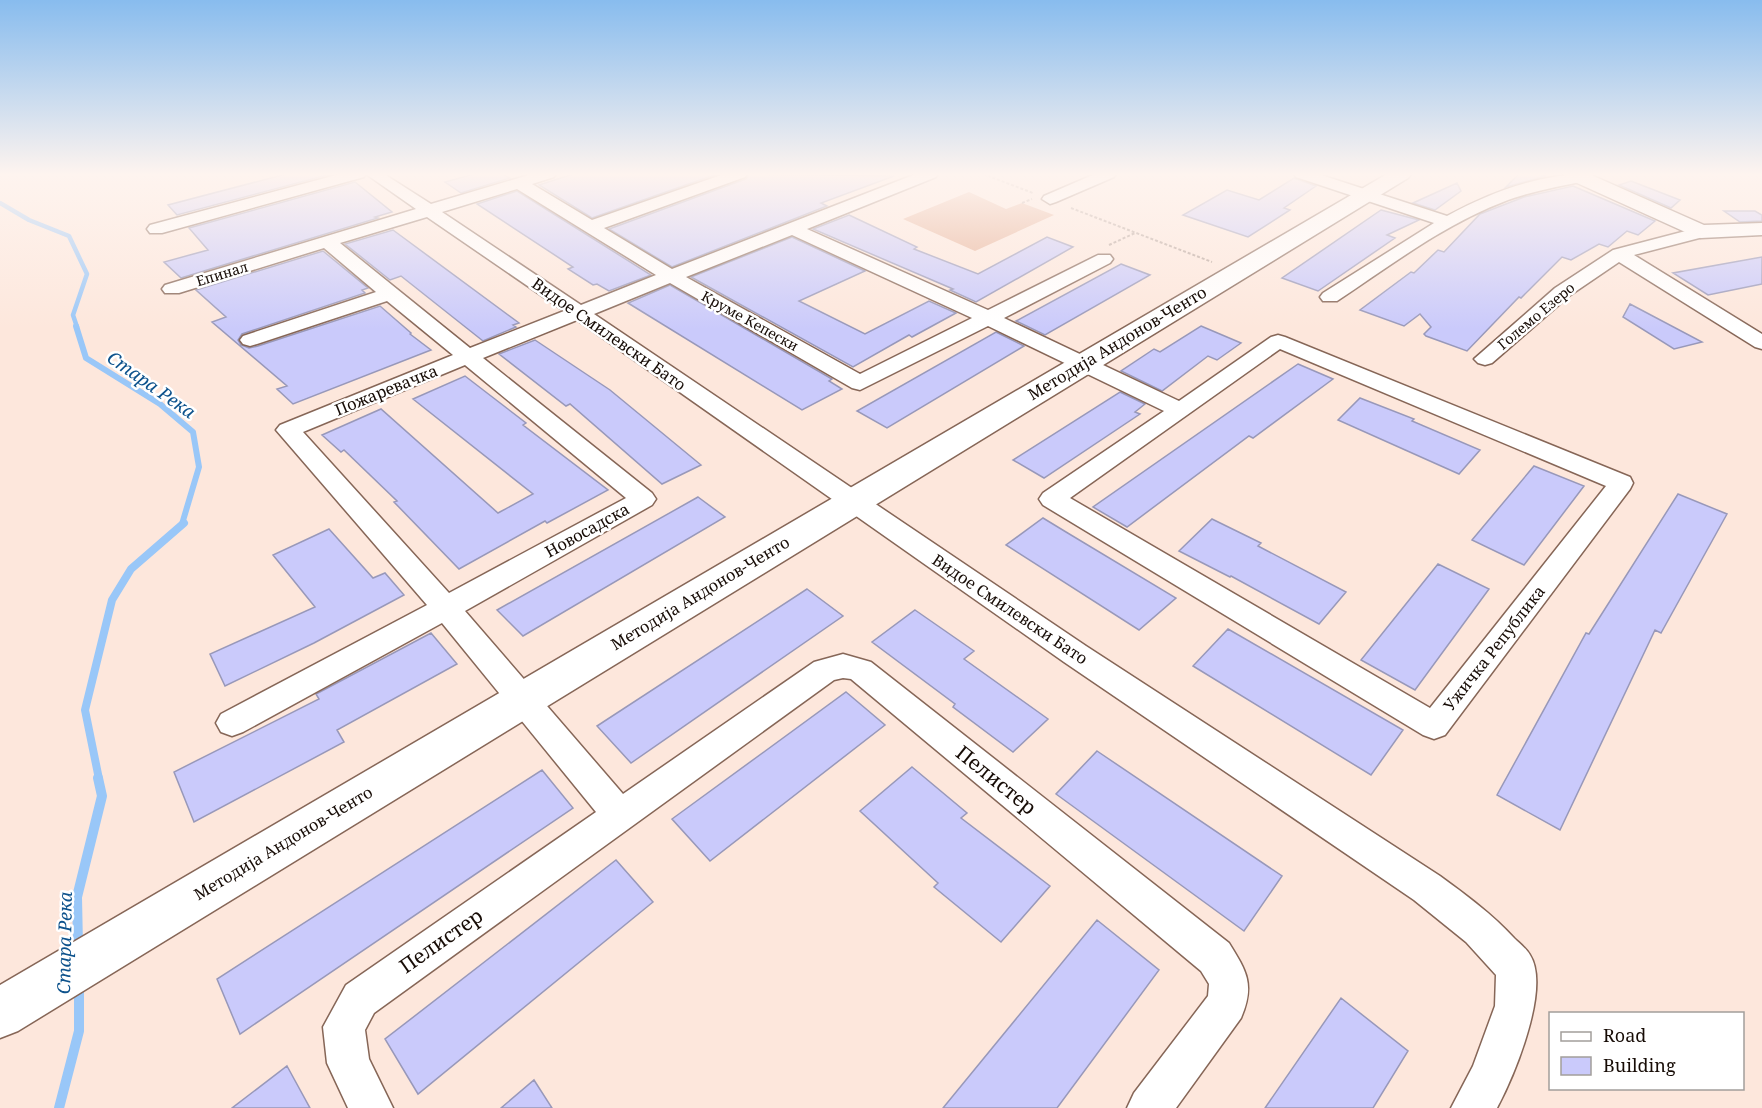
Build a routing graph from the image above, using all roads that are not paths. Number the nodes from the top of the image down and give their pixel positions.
1 (168, 226) edge
2 (378, 226) edge
3 (451, 226) edge
4 (593, 226) edge
5 (802, 226) edge
6 (1311, 226) edge
7 (1443, 226) edge
8 (1687, 226) edge
9 (589, 227) joint
10 (156, 229) dead end
11 (794, 229) junction
12 (1762, 229) edge
13 (1701, 232) junction
14 (327, 242) junction
15 (1619, 254) junction
16 (1104, 259) dead end
17 (672, 277) junction
18 (172, 289) dead end
19 (391, 293) junction
20 (1330, 297) dead end
21 (580, 313) junction
22 (987, 318) junction
23 (250, 340) dead end
24 (1762, 343) edge
25 (469, 356) junction
26 (1485, 359) dead end
27 (1084, 362) junction
28 (1180, 410) junction
29 (853, 502) junction
30 (446, 608) junction
31 (524, 699) junction
32 (232, 723) dead end
33 (620, 815) junction
34 (49, 983) junction
35 (0, 1013) edge
36 (0, 1024) edge
37 (371, 1108) edge
38 (1149, 1108) edge
39 (1473, 1108) edge

1 - 10 street
2 - 14 street, Епинал
3 - 21 street, Видое Смилевски Бато
4 - 9 street
5 - 11 street, Пожаревачка
6 - 27 street, Методија Андонов-Ченто
7 - 20 street
8 - 13 street
9 - 17 street, Круме Кепески
11 - 17 street, Пожаревачка
11 - 22 street
12 - 13 street
13 - 15 street, Големо Езеро
14 - 18 street, Епинал
14 - 19 street, Новосадска
15 - 24 street
15 - 26 street, Големо Езеро
16 - 22 street, Круме Кепески
17 - 21 street, Пожаревачка
17 - 22 street, Круме Кепески
19 - 23 street
19 - 25 street, Новосадска
21 - 25 street, Пожаревачка
21 - 29 street, Видое Смилевски Бато
22 - 27 street
25 - 30 street, Пожаревачка
25 - 30 street, Новосадска
27 - 28 street
27 - 29 street, Методија Андонов-Ченто
28 - 28 street, Ужичка Република
29 - 31 street, Методија Андонов-Ченто
29 - 39 street, Видое Смилевски Бато
30 - 31 street
30 - 32 street
31 - 33 street
31 - 34 street, Методија Андонов-Ченто
33 - 37 street, Пелистер
33 - 38 street, Пелистер
34 - 35 street, Методија Андонов-Ченто
34 - 36 street

